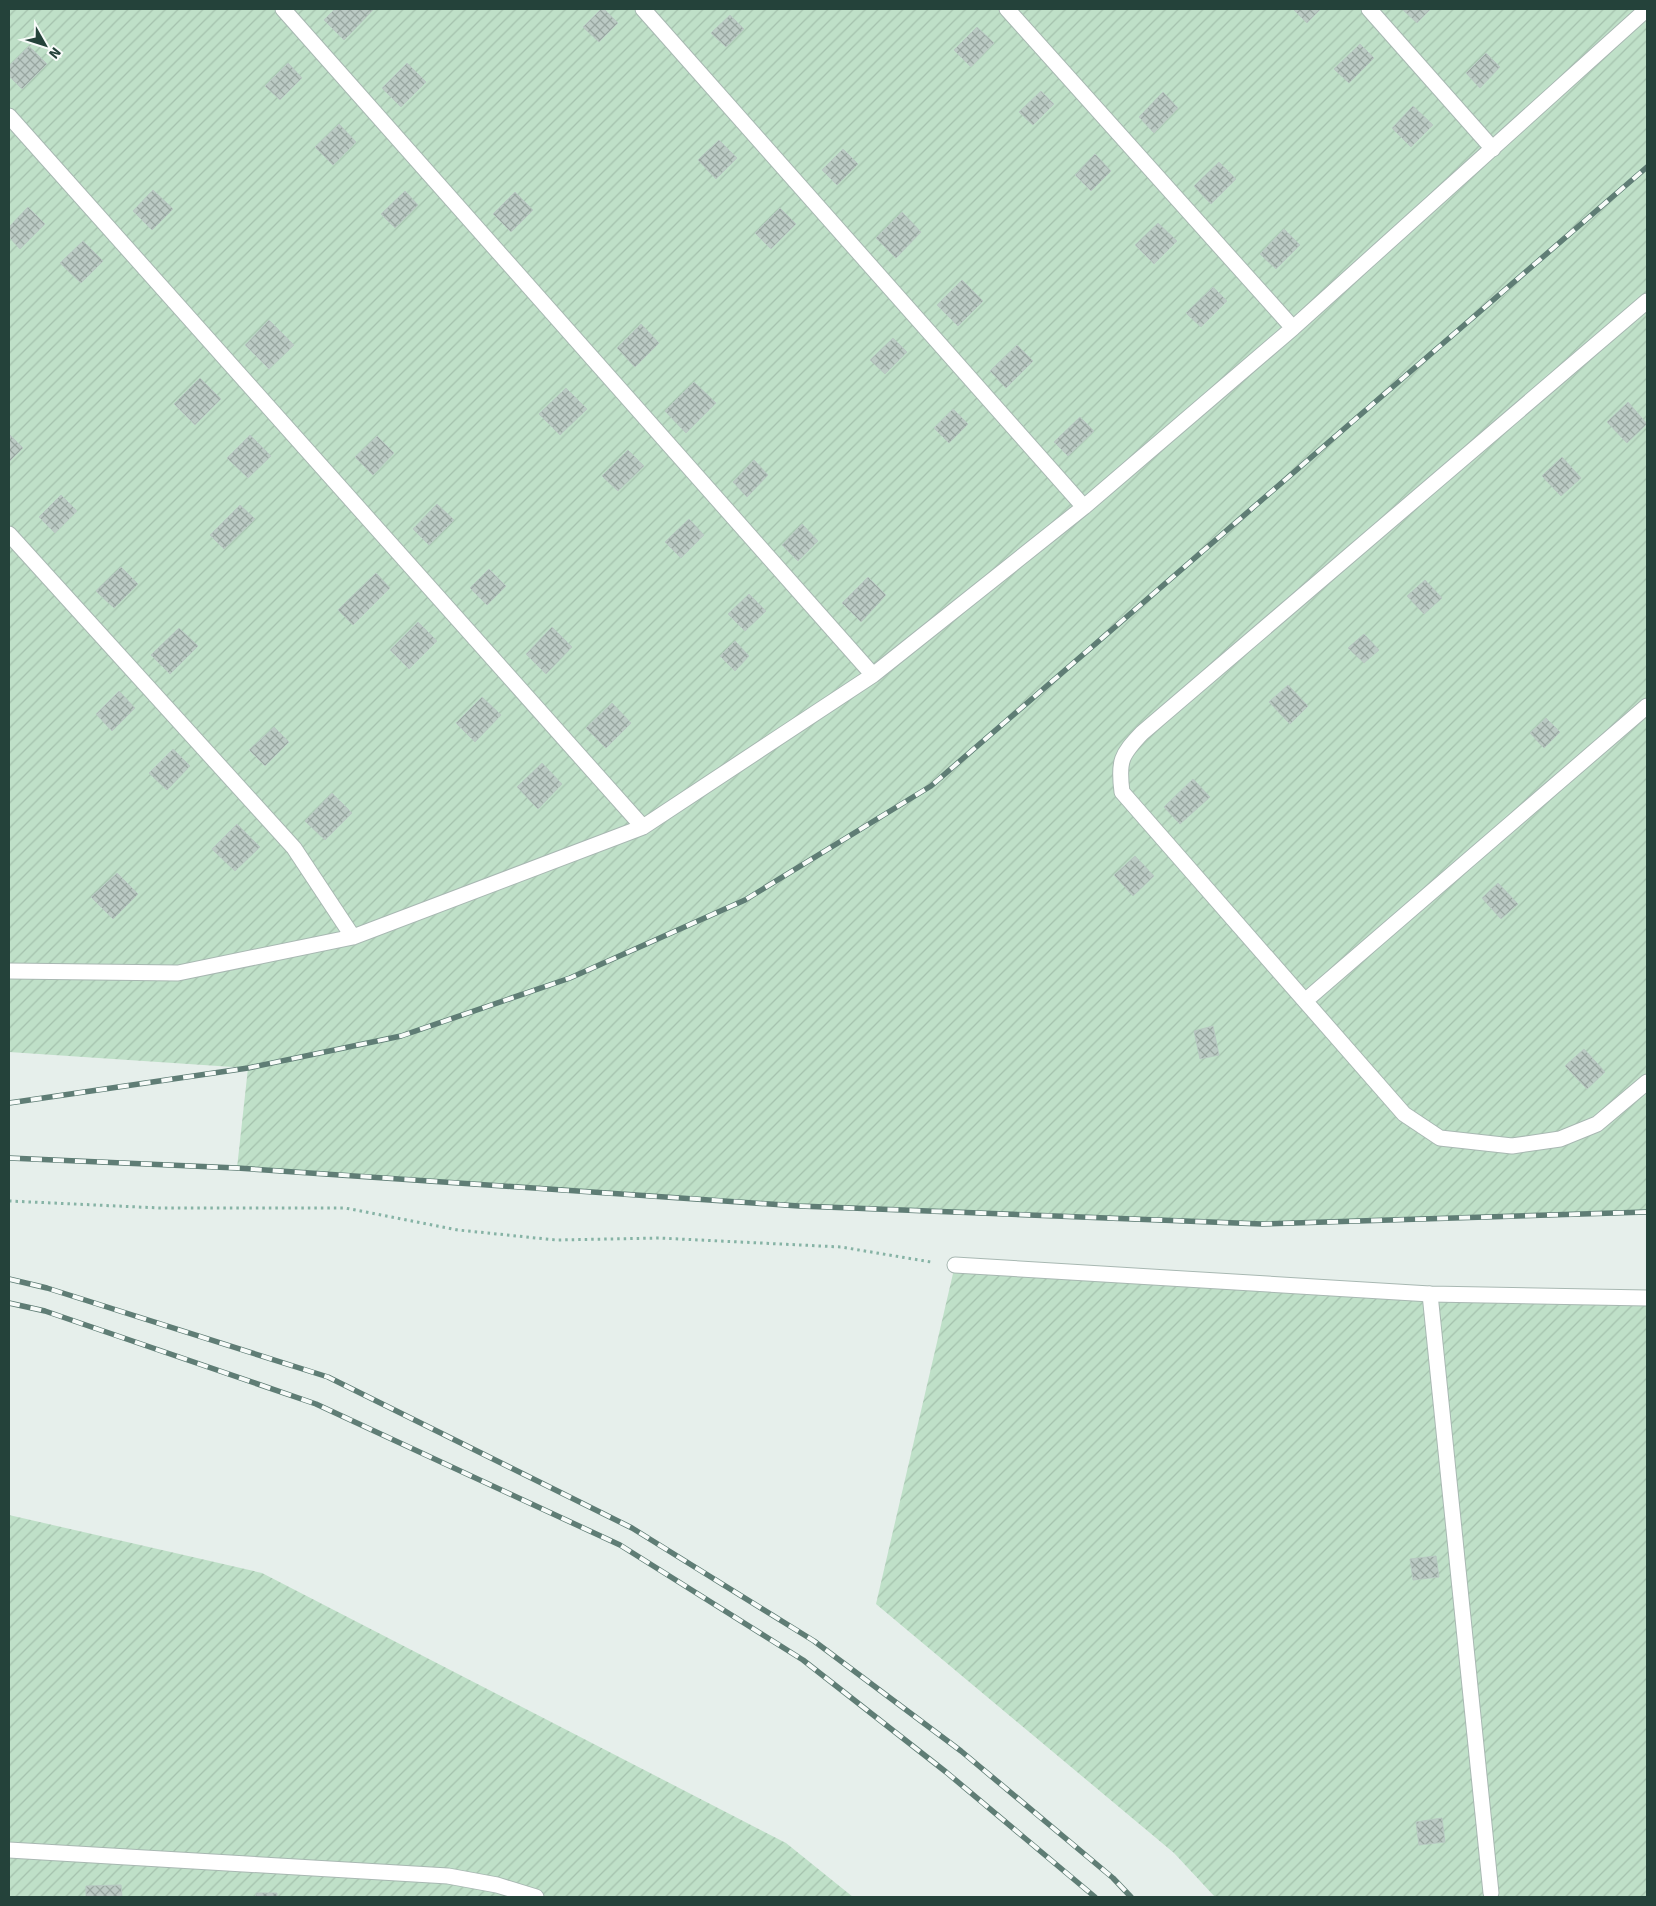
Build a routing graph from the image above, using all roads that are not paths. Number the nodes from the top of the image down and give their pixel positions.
1 (283, 9) edge
2 (643, 9) edge
3 (1008, 9) edge
4 (1368, 9) edge
5 (1647, 9) edge
6 (9, 116) edge
7 (1493, 149) junction
8 (1647, 301) edge
9 (1293, 328) junction
10 (1084, 507) junction
11 (9, 534) edge
12 (873, 674) junction
13 (1647, 706) edge
14 (643, 827) junction
15 (353, 937) junction
16 (9, 971) edge
17 (1305, 1002) junction
18 (1647, 1082) edge
19 (955, 1266) road end
20 (1430, 1294) junction
21 (1647, 1298) edge
22 (9, 1850) edge
23 (1491, 1894) dead end
24 (536, 1897) edge

1 - 12 street
2 - 10 street
3 - 9 street
4 - 7 street
5 - 7 street
6 - 14 street
7 - 9 street
8 - 17 street
9 - 10 street
10 - 12 street
11 - 15 street
12 - 14 street
13 - 17 street
14 - 15 street
15 - 16 street
17 - 18 street
19 - 20 street
20 - 21 street
20 - 23 street
22 - 24 street

